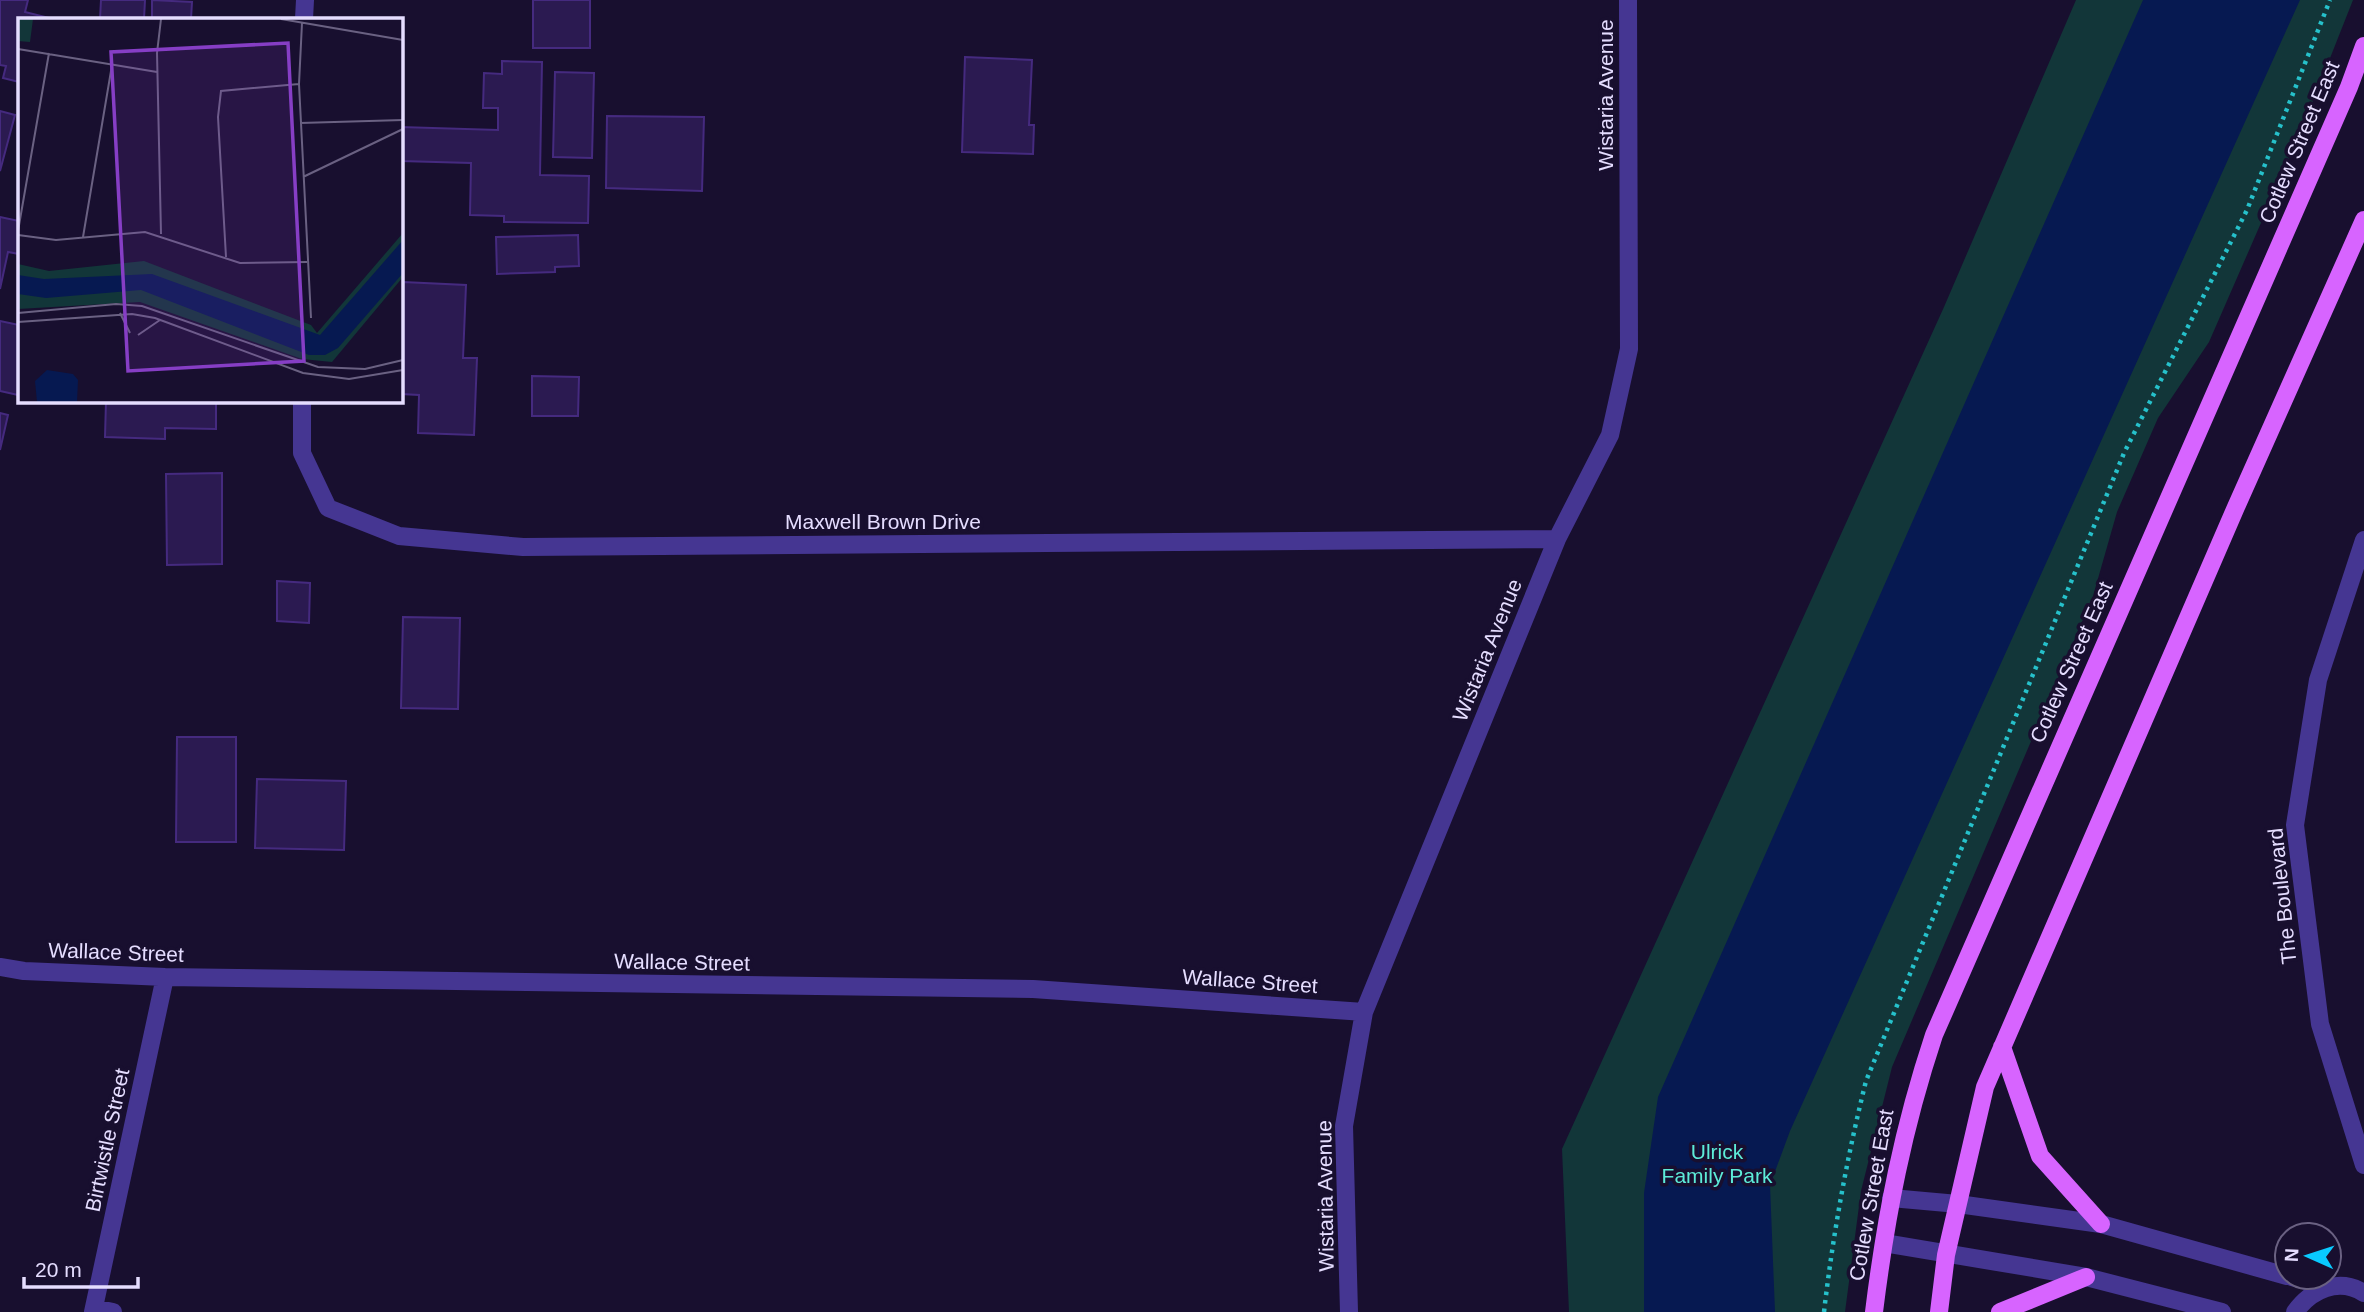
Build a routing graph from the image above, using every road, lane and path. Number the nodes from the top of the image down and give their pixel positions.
1 (305, 0) edge
2 (1628, 0) edge
3 (2330, 0) edge
4 (304, 18) edge
5 (2364, 46) edge
6 (2364, 220) edge
7 (302, 402) edge
8 (1557, 539) junction
9 (2364, 540) edge
10 (0, 967) edge
11 (165, 977) junction
12 (1364, 1012) junction
13 (2003, 1047) junction
14 (2364, 1165) edge
15 (1891, 1198) junction
16 (1958, 1204) junction
17 (2101, 1224) junction
18 (1884, 1243) junction
19 (1946, 1255) junction
20 (2273, 1272) edge
21 (2364, 1272) edge
22 (2086, 1277) junction
23 (2343, 1286) edge
24 (2318, 1291) edge
25 (2362, 1291) edge
26 (94, 1310) edge
27 (113, 1312) edge
28 (1349, 1312) edge
29 (1824, 1312) edge
30 (1874, 1312) edge
31 (1939, 1312) edge
32 (2000, 1312) edge
33 (2222, 1312) edge
34 (2295, 1312) edge

1 - 4 street
2 - 8 street, Wistaria Avenue
3 - 29 path
5 - 15 main road, Cotlew Street East
6 - 13 main road
7 - 8 street, Maxwell Brown Drive
8 - 12 street, Wistaria Avenue
9 - 14 street, The Boulevard
10 - 11 street, Wallace Street
11 - 12 street, Wallace Street
11 - 26 street, Birtwistle Street
12 - 28 street, Wistaria Avenue
13 - 16 main road
13 - 17 main road
15 - 16 street
15 - 18 main road, Cotlew Street East
16 - 17 street
16 - 19 main road
17 - 20 street
18 - 19 street
18 - 30 main road, Cotlew Street East
19 - 22 street
19 - 31 main road
21 - 25 street
22 - 32 main road
22 - 33 street
23 - 25 street
24 - 34 street
26 - 27 street

